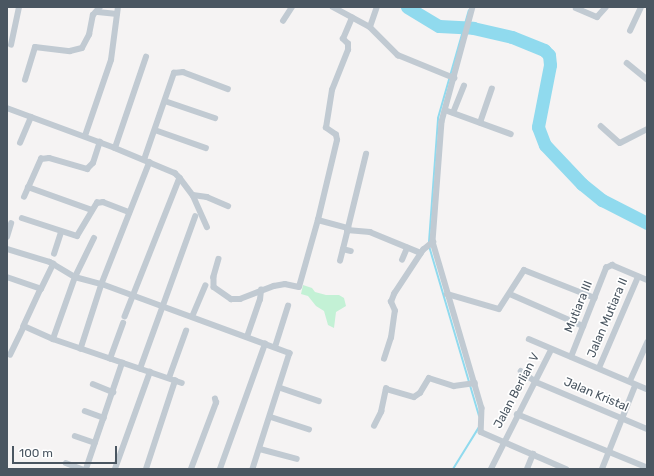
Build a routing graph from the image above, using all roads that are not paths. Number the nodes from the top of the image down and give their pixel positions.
1 (19, 7) edge
2 (118, 7) edge
3 (292, 7) edge
4 (333, 7) edge
5 (377, 7) edge
6 (474, 7) edge
7 (606, 7) edge
8 (641, 7) edge
9 (576, 8) edge
10 (99, 9) edge
11 (340, 9) edge
12 (117, 14) junction
13 (352, 18) junction
14 (283, 21) dead end
15 (370, 27) junction
16 (630, 31) dead end
17 (11, 45) dead end
18 (146, 57) dead end
19 (628, 63) dead end
20 (451, 77) junction
21 (647, 79) edge
22 (25, 80) dead end
23 (464, 86) dead end
24 (228, 89) dead end
25 (492, 89) dead end
26 (164, 101) junction
27 (7, 108) edge
28 (445, 110) junction
29 (453, 113) junction
30 (32, 117) junction
31 (215, 118) dead end
32 (480, 123) junction
33 (601, 126) dead end
34 (647, 129) edge
35 (155, 130) junction
36 (511, 134) dead end
37 (85, 136) junction
38 (100, 142) junction
39 (20, 143) dead end
40 (115, 148) junction
41 (206, 148) dead end
42 (366, 154) dead end
43 (147, 161) junction
44 (180, 178) junction
45 (28, 187) junction
46 (193, 196) junction
47 (24, 197) dead end
48 (228, 206) dead end
49 (92, 210) junction
50 (129, 212) junction
51 (195, 217) dead end
52 (22, 218) dead end
53 (318, 220) junction
54 (11, 224) dead end
55 (207, 227) dead end
56 (348, 229) junction
57 (61, 232) junction
58 (7, 237) edge
59 (94, 238) dead end
60 (433, 242) junction
61 (343, 248) junction
62 (407, 248) junction
63 (7, 249) edge
64 (351, 251) dead end
65 (421, 253) junction
66 (54, 254) dead end
67 (219, 259) dead end
68 (402, 260) dead end
69 (340, 261) dead end
70 (53, 264) junction
71 (7, 276) edge
72 (75, 277) junction
73 (638, 277) junction
74 (647, 280) edge
75 (102, 284) junction
76 (205, 286) dead end
77 (41, 289) junction
78 (261, 290) junction
79 (447, 294) junction
80 (510, 294) junction
81 (133, 296) junction
82 (595, 298) junction
83 (288, 306) dead end
84 (163, 307) junction
85 (192, 317) junction
86 (24, 326) junction
87 (583, 326) junction
88 (186, 331) dead end
89 (246, 337) junction
90 (53, 339) junction
91 (529, 339) dead end
92 (647, 343) edge
93 (265, 344) junction
94 (275, 347) junction
95 (81, 349) junction
96 (551, 350) junction
97 (10, 355) dead end
98 (571, 357) junction
99 (110, 359) junction
100 (384, 359) dead end
101 (122, 363) junction
102 (599, 368) junction
103 (140, 369) junction
104 (521, 371) dead end
105 (150, 372) junction
106 (169, 378) junction
107 (175, 381) junction
108 (536, 382) junction
109 (182, 383) dead end
110 (93, 384) dead end
111 (472, 384) junction
112 (633, 384) junction
113 (281, 388) junction
114 (647, 389) edge
115 (113, 392) junction
116 (215, 399) dead end
117 (319, 401) dead end
118 (85, 411) dead end
119 (518, 414) junction
120 (271, 417) junction
121 (104, 418) junction
122 (622, 418) junction
123 (374, 426) dead end
124 (309, 429) dead end
125 (647, 429) edge
126 (75, 436) dead end
127 (503, 442) junction
128 (95, 443) junction
129 (260, 449) junction
130 (608, 452) junction
131 (533, 454) junction
132 (296, 459) dead end
133 (66, 463) dead end
134 (644, 466) dead end
135 (564, 468) edge
136 (82, 469) edge
137 (86, 469) edge
138 (115, 469) edge
139 (146, 469) edge
140 (191, 469) edge
141 (220, 469) edge
142 (253, 469) edge
143 (491, 469) edge
144 (527, 469) edge
145 (602, 469) edge

1 - 17 street
2 - 12 street
3 - 14 street
4 - 11 street
5 - 15 street
6 - 20 street
7 - 9 street
8 - 16 street
10 - 12 street
10 - 22 street
11 - 13 street
12 - 37 street
13 - 15 street
13 - 53 street
15 - 20 street
18 - 40 street
19 - 21 street
20 - 28 street
23 - 29 street
24 - 26 street
25 - 32 street
26 - 31 street
26 - 35 street
27 - 30 street
28 - 29 street
28 - 60 street
29 - 32 street
30 - 37 street
30 - 39 street
32 - 36 street
33 - 34 street
35 - 41 street
35 - 43 street
37 - 38 street
38 - 40 street
38 - 45 street
40 - 43 street
42 - 56 street
43 - 44 street
43 - 50 street
44 - 46 street
44 - 81 street
45 - 47 street
45 - 49 street
46 - 48 street
46 - 55 street
49 - 50 street
49 - 57 street
50 - 75 street
51 - 84 street
52 - 57 street
53 - 56 street
53 - 78 street
54 - 58 street
56 - 61 street
56 - 62 street
57 - 66 street
59 - 72 street
60 - 65 street
60 - 79 street
61 - 64 street
61 - 69 street
62 - 65 street
62 - 68 street
63 - 70 street
65 - 100 street
67 - 78 street
70 - 72 street
70 - 77 street
71 - 77 street
72 - 75 street
72 - 90 street
73 - 74 street
73 - 82 street, Mutiara III
73 - 102 street, Jalan Mutiara II
75 - 81 street
75 - 95 street
76 - 85 street
77 - 86 street
78 - 89 street
79 - 80 street
79 - 111 street
80 - 82 street
80 - 87 street
81 - 84 street
81 - 99 street
82 - 87 street, Mutiara III
83 - 94 street
84 - 85 street
84 - 103 street
85 - 89 street
86 - 90 street
86 - 97 street
87 - 98 street, Mutiara III
88 - 106 street
89 - 93 street
90 - 95 street
91 - 96 street
92 - 112 street
93 - 94 street
93 - 141 street
94 - 113 street
95 - 99 street
96 - 98 street
96 - 108 street, Jalan Berlian V
98 - 102 street
99 - 101 street
101 - 103 street
101 - 115 street
102 - 112 street
103 - 105 street
104 - 108 street, Jalan Kristal
105 - 106 street
105 - 138 street
106 - 107 street
107 - 109 street
107 - 139 street
108 - 119 street, Jalan Berlian V
108 - 122 street, Jalan Kristal
110 - 115 street
111 - 123 street
111 - 127 street
112 - 114 street
112 - 122 street
113 - 117 street
113 - 120 street
115 - 121 street
116 - 140 street
118 - 121 street
119 - 127 street, Jalan Berlian V
119 - 130 street
120 - 124 street
120 - 129 street
121 - 128 street
122 - 125 street, Jalan Kristal
122 - 130 street
126 - 128 street
127 - 131 street
127 - 143 street, Jalan Berlian V
128 - 137 street
129 - 132 street
129 - 142 street
130 - 134 street
130 - 145 street
131 - 135 street
131 - 144 street
133 - 136 street

